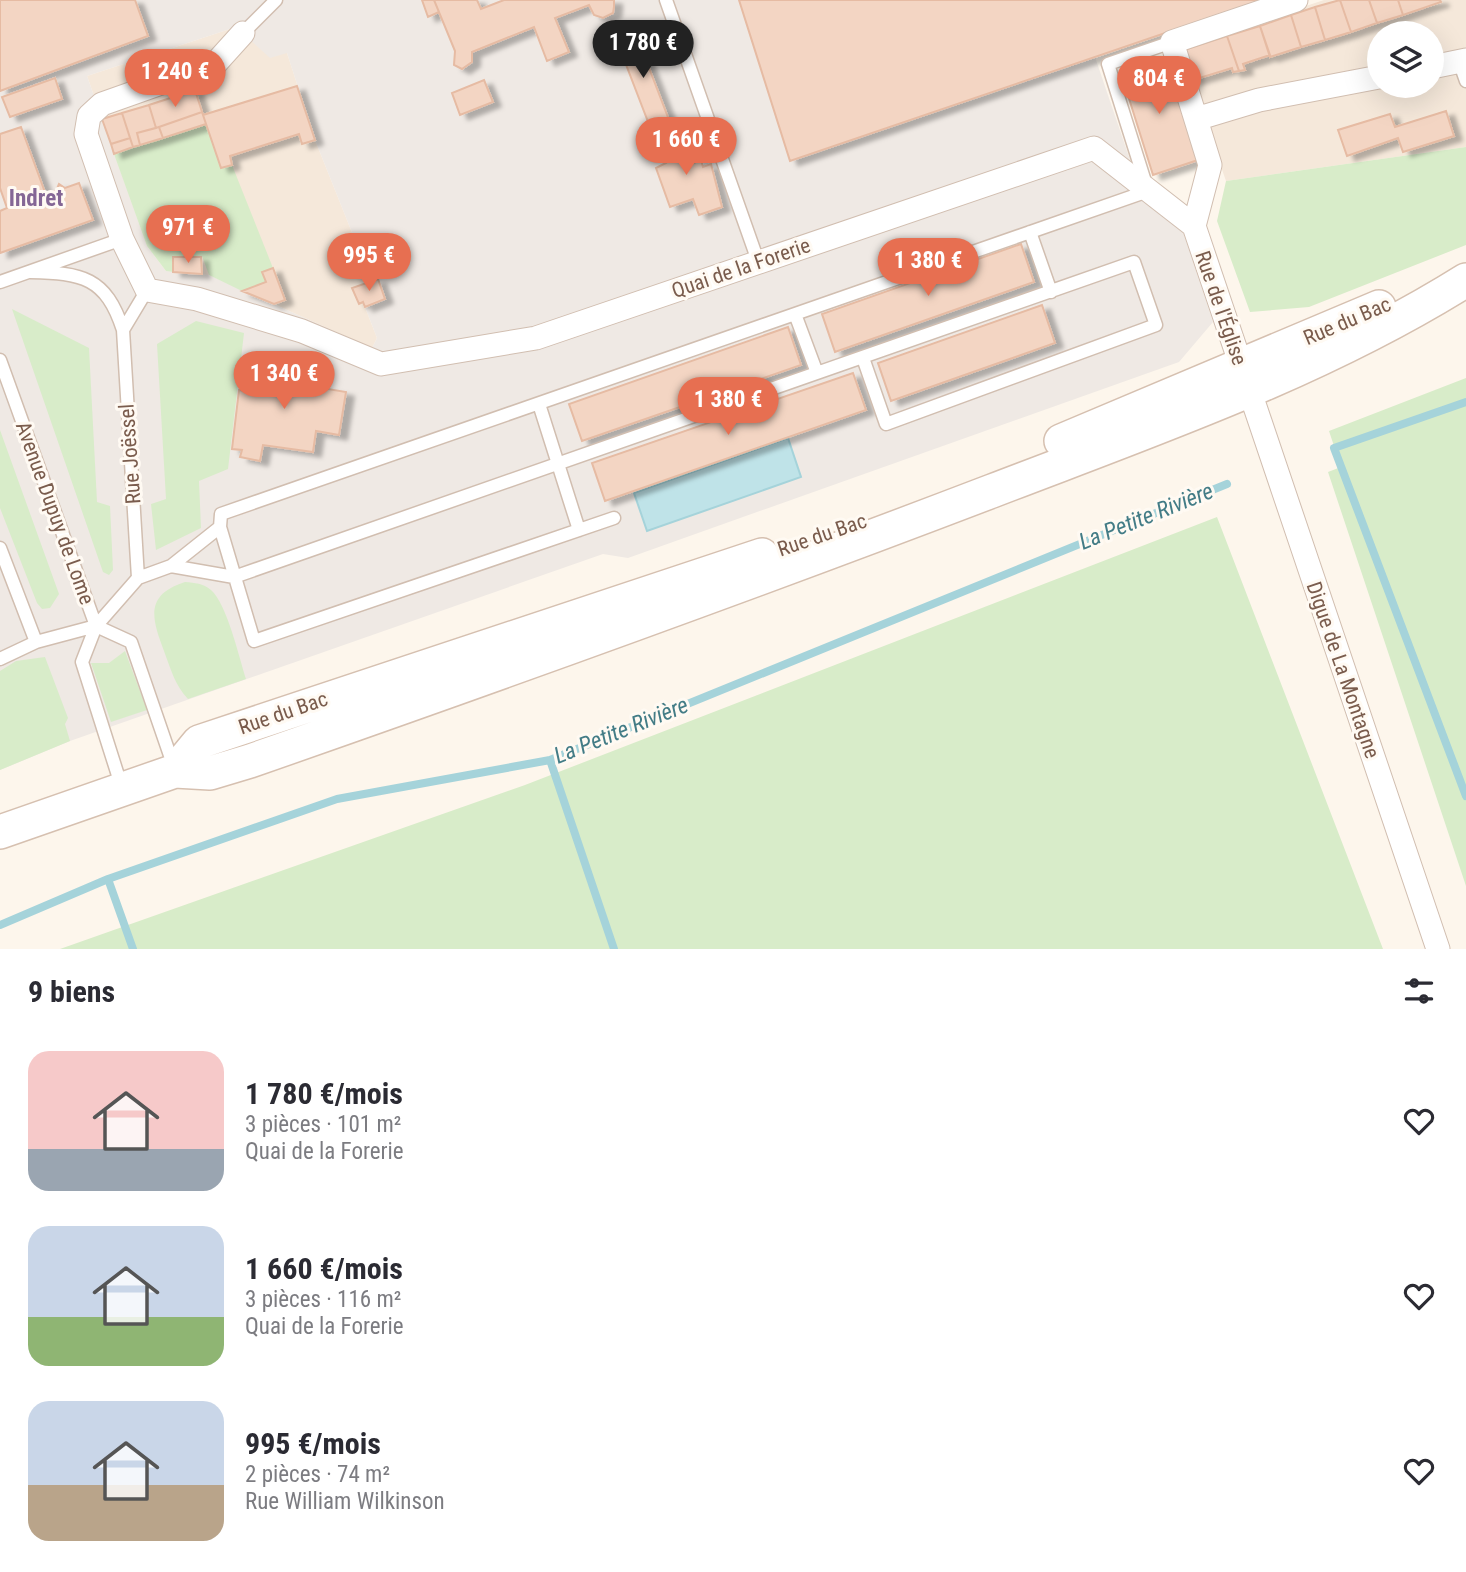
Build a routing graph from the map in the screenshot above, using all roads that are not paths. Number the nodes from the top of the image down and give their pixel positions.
1 (276, 0) edge
2 (666, 0) edge
3 (1296, 0) edge
4 (243, 33) joint
5 (1172, 42) junction
6 (1444, 67) edge
7 (1464, 67) edge
8 (1367, 79) edge
9 (1196, 119) junction
10 (1148, 191) junction
11 (1194, 226) junction
12 (1030, 232) junction
13 (122, 239) junction
14 (758, 261) junction
15 (30, 272) junction
16 (1466, 279) edge
17 (0, 282) edge
18 (147, 290) junction
19 (1051, 292) junction
20 (795, 314) junction
21 (123, 330) junction
22 (863, 358) junction
23 (0, 360) edge
24 (817, 373) junction
25 (1245, 377) junction
26 (539, 404) junction
27 (559, 465) junction
28 (614, 518) dead end
29 (220, 527) junction
30 (579, 530) junction
31 (0, 548) edge
32 (172, 566) junction
33 (234, 577) junction
34 (138, 578) junction
35 (96, 626) junction
36 (36, 642) junction
37 (15, 650) junction
38 (0, 652) edge
39 (0, 659) edge
40 (175, 771) junction
41 (123, 790) junction
42 (0, 832) edge
43 (1438, 949) edge

1 - 4 lane
2 - 14 lane
3 - 5 street
4 - 13 street
5 - 9 street
5 - 10 lane
6 - 7 street
8 - 9 street
9 - 11 street
10 - 11 street, Quai de la Forerie
10 - 12 lane
10 - 14 street, Quai de la Forerie
11 - 25 street, Rue de l'Église
12 - 19 lane
12 - 20 lane
13 - 15 lane
13 - 18 street
14 - 18 street, Quai de la Forerie
15 - 17 lane
15 - 21 lane
16 - 25 main road, Rue du Bac
18 - 21 lane
19 - 22 lane
19 - 22 lane
20 - 24 lane
20 - 26 lane
21 - 34 lane, Rue Joëssel
22 - 24 lane
23 - 35 lane, Avenue Dupuy de Lome
24 - 27 lane
25 - 40 main road, Rue du Bac
25 - 43 street, Digue de La Montagne
26 - 27 lane
26 - 29 lane
27 - 30 lane
27 - 33 lane
28 - 30 lane
29 - 32 lane
29 - 33 lane
30 - 33 lane
31 - 36 lane
32 - 33 lane
32 - 34 lane
34 - 35 lane
35 - 36 lane
35 - 40 lane
35 - 41 lane
36 - 37 lane
37 - 38 lane
37 - 39 lane
40 - 41 main road, Rue du Bac
41 - 42 main road, Rue du Bac

